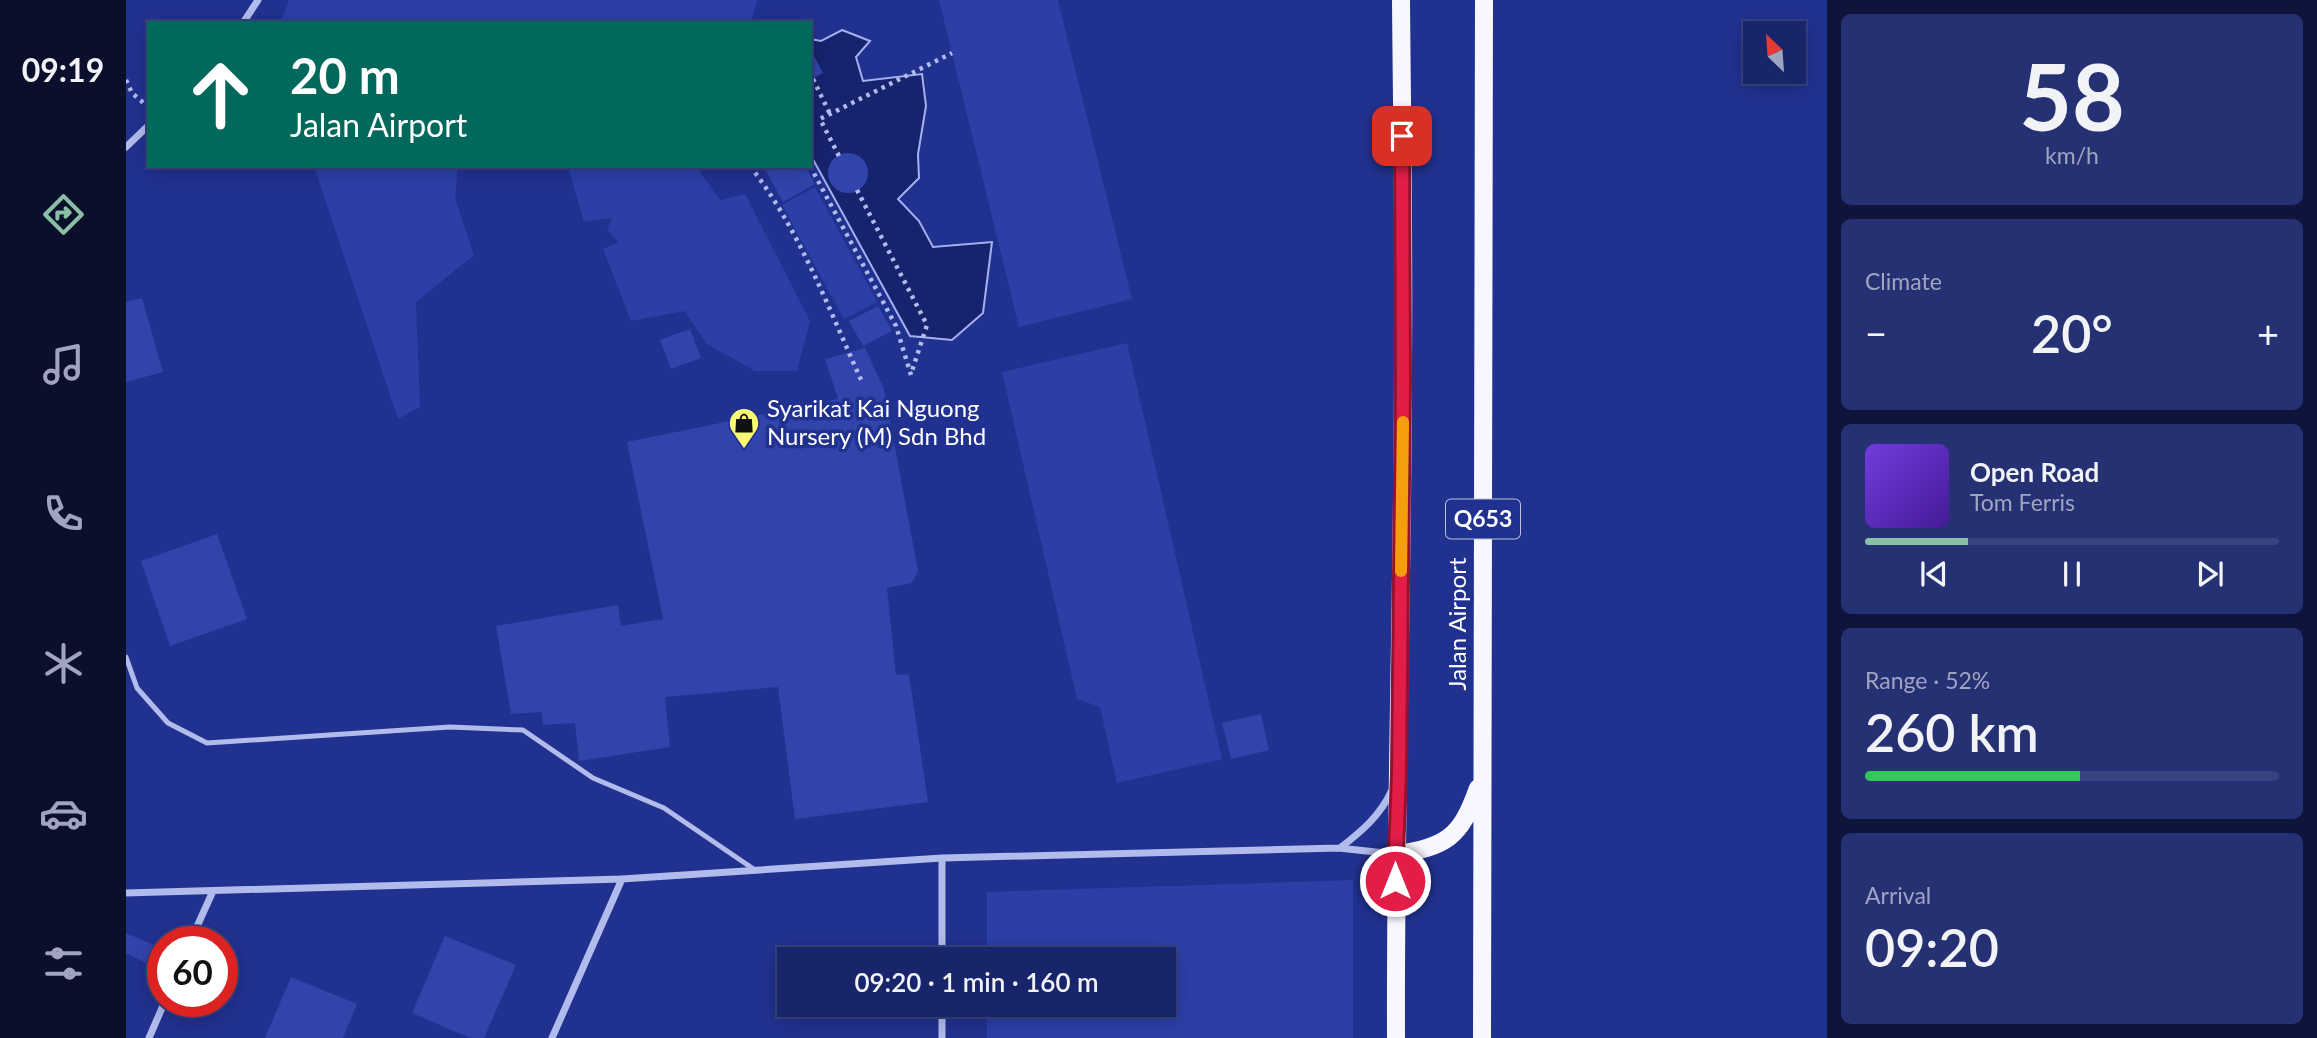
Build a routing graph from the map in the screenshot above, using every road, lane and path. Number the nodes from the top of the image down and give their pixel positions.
1 (258, 0) edge
2 (1401, 0) edge
3 (1484, 0) edge
4 (244, 21) edge
5 (952, 53) dead end
6 (813, 79) dead end
7 (126, 80) edge
8 (147, 105) edge
9 (830, 114) junction
10 (147, 127) edge
11 (126, 147) edge
12 (839, 156) dead end
13 (752, 168) edge
14 (811, 168) edge
15 (857, 191) dead end
16 (863, 383) dead end
17 (126, 657) edge
18 (1399, 774) junction
19 (1482, 775) junction
20 (1339, 848) junction
21 (1395, 855) junction
22 (942, 858) junction
23 (755, 870) junction
24 (622, 879) junction
25 (213, 891) junction
26 (126, 893) edge
27 (197, 926) edge
28 (942, 947) edge
29 (158, 1017) edge
30 (942, 1017) edge
31 (149, 1038) edge
32 (552, 1038) edge
33 (942, 1038) edge
34 (1396, 1038) edge
35 (1482, 1038) edge

1 - 4 street
2 - 18 main road
3 - 19 main road, Jalan Airport / Q653
5 - 9 path
6 - 9 path
7 - 8 path
9 - 12 path
10 - 11 street
13 - 16 path
14 - 15 path
17 - 23 lane
18 - 20 street
18 - 21 main road
19 - 21 main road
19 - 35 main road, Jalan Airport / Q653
20 - 21 street
20 - 22 street
21 - 34 main road
22 - 23 street
22 - 28 street
23 - 24 street
24 - 25 street
24 - 32 street
25 - 26 street
25 - 27 street
29 - 31 street
30 - 33 street

